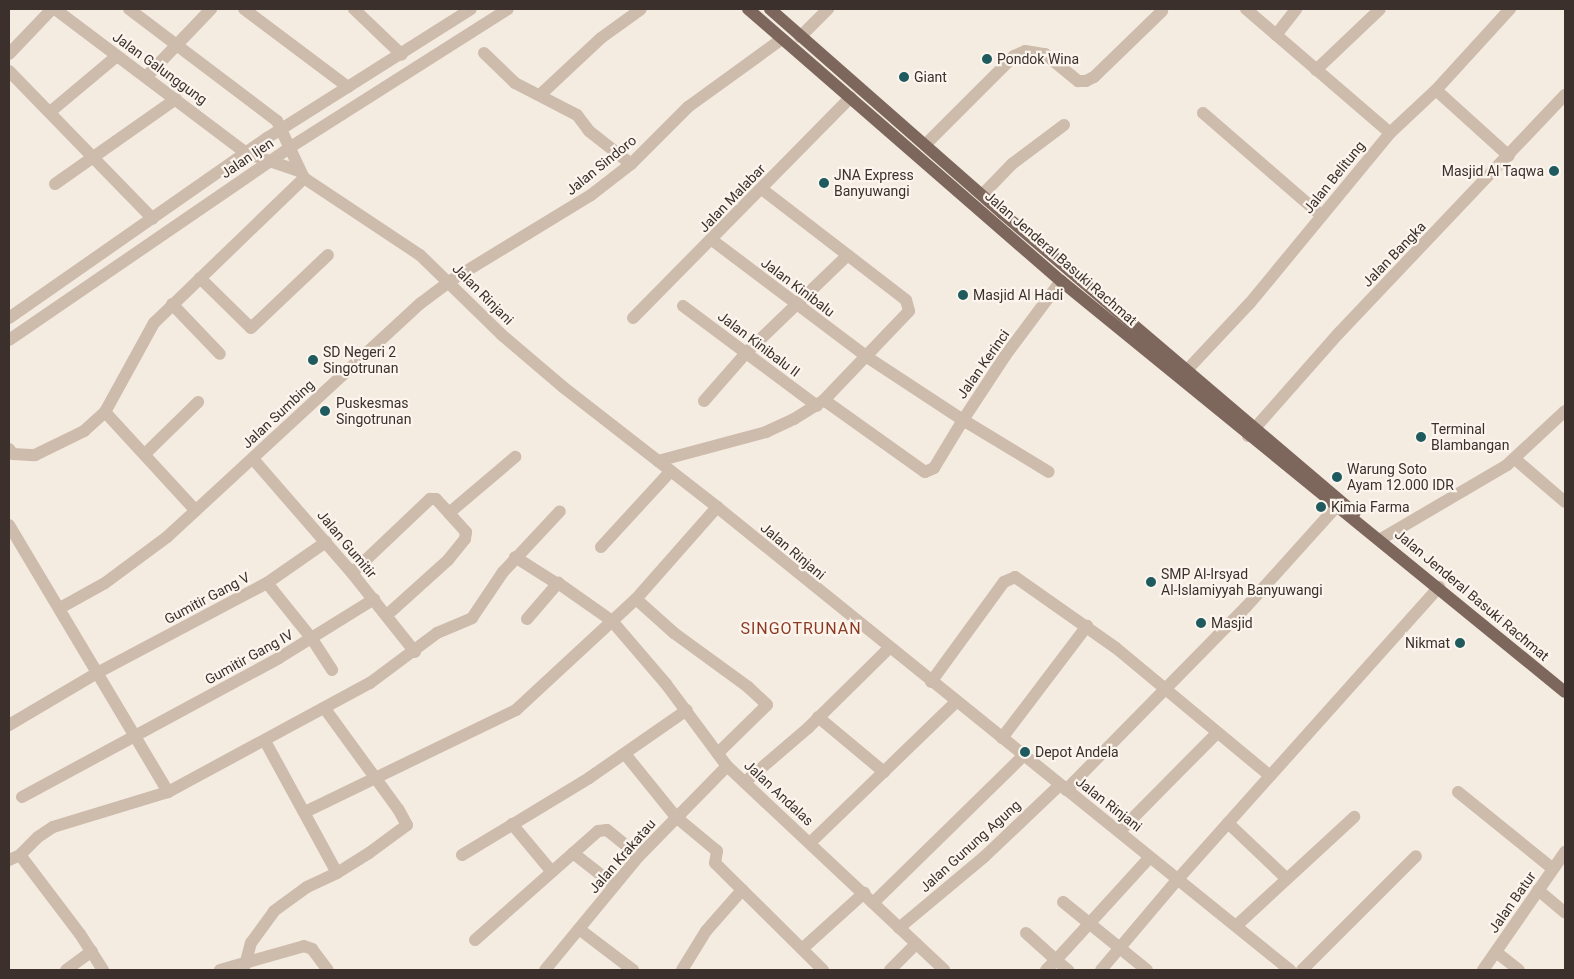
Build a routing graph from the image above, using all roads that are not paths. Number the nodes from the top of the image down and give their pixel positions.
1 (53, 9) edge
2 (129, 9) edge
3 (211, 9) edge
4 (244, 9) edge
5 (354, 9) edge
6 (471, 9) edge
7 (508, 9) edge
8 (641, 9) edge
9 (748, 9) edge
10 (770, 9) edge
11 (828, 9) edge
12 (1246, 9) edge
13 (1296, 9) edge
14 (1380, 9) edge
15 (1510, 9) edge
16 (1162, 11) dead end
17 (1276, 35) junction
18 (800, 37) junction
19 (782, 39) junction
20 (176, 46) junction
21 (484, 53) dead end
22 (9, 54) edge
23 (402, 54) junction
24 (117, 56) junction
25 (1316, 70) junction
26 (9, 71) edge
27 (147, 76) junction
28 (348, 87) junction
29 (1436, 90) junction
30 (540, 95) junction
31 (851, 97) junction
32 (176, 99) junction
33 (1563, 100) edge
34 (50, 112) junction
35 (1203, 113) dead end
36 (1064, 125) dead end
37 (282, 128) junction
38 (1390, 133) junction
39 (925, 146) junction
40 (289, 148) junction
41 (246, 153) junction
42 (93, 155) junction
43 (1509, 156) junction
44 (268, 162) junction
45 (631, 164) junction
46 (301, 174) junction
47 (55, 184) dead end
48 (962, 186) junction
49 (762, 189) junction
50 (982, 195) junction
51 (1322, 216) junction
52 (153, 219) junction
53 (712, 240) junction
54 (848, 255) junction
55 (328, 256) dead end
56 (200, 278) junction
57 (450, 281) junction
58 (1061, 282) junction
59 (172, 304) junction
60 (796, 304) junction
61 (683, 306) dead end
62 (9, 318) edge
63 (633, 318) dead end
64 (9, 340) edge
65 (746, 353) junction
66 (220, 354) dead end
67 (867, 357) junction
68 (1188, 370) junction
69 (198, 402) dead end
70 (704, 402) dead end
71 (820, 403) junction
72 (105, 412) junction
73 (1563, 417) edge
74 (964, 420) junction
75 (1252, 432) junction
76 (10, 453) edge
77 (146, 453) junction
78 (515, 458) dead end
79 (253, 459) junction
80 (1515, 459) junction
81 (658, 461) junction
82 (671, 472) junction
83 (1049, 472) dead end
84 (1565, 502) edge
85 (717, 507) junction
86 (1336, 507) junction
87 (560, 511) dead end
88 (196, 512) junction
89 (449, 513) junction
90 (1361, 522) junction
91 (9, 526) edge
92 (1381, 539) junction
93 (326, 542) junction
94 (602, 547) dead end
95 (515, 558) junction
96 (352, 573) junction
97 (267, 583) junction
98 (556, 583) junction
99 (1440, 588) junction
100 (374, 599) junction
101 (636, 599) junction
102 (60, 608) junction
103 (387, 615) junction
104 (527, 619) dead end
105 (612, 621) junction
106 (1087, 626) junction
107 (312, 639) junction
108 (889, 648) junction
109 (415, 652) junction
110 (332, 670) dead end
111 (97, 673) junction
112 (931, 682) junction
113 (1164, 690) junction
114 (1565, 692) edge
115 (956, 702) junction
116 (326, 709) junction
117 (686, 710) junction
118 (818, 717) junction
119 (9, 725) edge
120 (1218, 733) junction
121 (136, 738) junction
122 (1002, 738) junction
123 (264, 740) junction
124 (718, 753) junction
125 (625, 754) junction
126 (1023, 756) junction
127 (727, 766) junction
128 (884, 772) junction
129 (375, 776) junction
130 (1270, 776) junction
131 (746, 782) junction
132 (1063, 787) junction
133 (168, 792) junction
134 (1458, 792) dead end
135 (22, 797) dead end
136 (305, 812) junction
137 (676, 817) junction
138 (1354, 817) dead end
139 (1228, 823) junction
140 (512, 824) junction
141 (1120, 831) junction
142 (811, 842) junction
143 (1565, 852) edge
144 (573, 854) junction
145 (462, 855) dead end
146 (639, 856) junction
147 (1416, 856) dead end
148 (1150, 857) junction
149 (14, 858) edge
150 (1553, 869) junction
151 (552, 872) junction
152 (337, 873) junction
153 (1286, 878) junction
154 (1178, 879) junction
155 (614, 885) junction
156 (742, 890) junction
157 (1538, 890) junction
158 (864, 893) junction
159 (1063, 902) dead end
160 (873, 903) junction
161 (1565, 912) edge
162 (1090, 924) junction
163 (1236, 926) junction
164 (899, 928) junction
165 (579, 929) junction
166 (1026, 933) dead end
167 (475, 940) dead end
168 (916, 944) junction
169 (1121, 948) junction
170 (802, 949) junction
171 (92, 951) junction
172 (1496, 952) junction
173 (1056, 960) junction
174 (234, 968) edge
175 (66, 970) edge
176 (103, 970) edge
177 (328, 970) edge
178 (544, 970) edge
179 (633, 970) edge
180 (683, 970) edge
181 (823, 970) edge
182 (890, 970) edge
183 (944, 970) edge
184 (1046, 970) edge
185 (1068, 970) edge
186 (1101, 970) edge
187 (1148, 970) edge
188 (1290, 970) edge
189 (1302, 970) edge
190 (1483, 970) edge
191 (1520, 970) edge

1 - 22 street
1 - 24 street, Jalan Galunggung
2 - 20 street
3 - 20 street
4 - 28 street
5 - 23 street
6 - 23 street, Jalan Ijen
7 - 40 street, Jalan Ijen
8 - 30 street
9 - 19 main road, Jalan Jenderal Basuki Rachmat
10 - 18 main road, Jalan Jenderal Basuki Rachmat
11 - 18 street
12 - 17 street
13 - 17 street
14 - 25 street
15 - 29 street, Jalan Belitung
16 - 39 street
17 - 25 street
18 - 39 main road, Jalan Jenderal Basuki Rachmat
19 - 31 main road, Jalan Jenderal Basuki Rachmat
19 - 45 street, Jalan Sindoro
20 - 27 street
20 - 37 street
21 - 30 street
23 - 28 street, Jalan Ijen
24 - 27 street, Jalan Galunggung
24 - 34 street
25 - 38 street
26 - 34 street
27 - 32 street, Jalan Galunggung
28 - 37 street, Jalan Ijen
29 - 38 street, Jalan Belitung
29 - 43 street
30 - 45 street
31 - 48 main road, Jalan Jenderal Basuki Rachmat
31 - 49 street, Jalan Malabar
32 - 41 street, Jalan Galunggung
32 - 42 street
33 - 43 street, Jalan Bangka
34 - 42 street
35 - 51 street
36 - 50 street
37 - 40 street
37 - 41 street, Jalan Ijen
38 - 51 street, Jalan Belitung
39 - 48 main road, Jalan Jenderal Basuki Rachmat
40 - 44 street, Jalan Ijen
40 - 46 street
41 - 44 street, Jalan Galunggung
41 - 52 street, Jalan Ijen
42 - 47 street
42 - 52 street
43 - 75 street, Jalan Bangka
44 - 46 street, Jalan Rinjani
44 - 64 street, Jalan Ijen
45 - 57 street, Jalan Sindoro
46 - 56 street
46 - 57 street, Jalan Rinjani
48 - 50 main road, Jalan Jenderal Basuki Rachmat
48 - 58 main road, Jalan Jenderal Basuki Rachmat
49 - 53 street, Jalan Malabar
49 - 54 street
50 - 68 main road, Jalan Jenderal Basuki Rachmat
51 - 68 street, Jalan Belitung
52 - 62 street, Jalan Ijen
53 - 60 street, Jalan Kinibalu
53 - 63 street, Jalan Malabar
54 - 60 street
54 - 67 street
55 - 56 street
56 - 59 street
57 - 79 street, Jalan Sumbing
57 - 81 street, Jalan Rinjani
58 - 74 street, Jalan Kerinci
58 - 75 main road, Jalan Jenderal Basuki Rachmat
59 - 66 street
59 - 72 street
60 - 65 street
60 - 67 street, Jalan Kinibalu
61 - 65 street, Jalan Kinibalu II
65 - 70 street
65 - 71 street, Jalan Kinibalu II
67 - 71 street
67 - 74 street, Jalan Kerinci
68 - 75 main road, Jalan Jenderal Basuki Rachmat
69 - 77 street
71 - 74 street, Jalan Kinibalu II
71 - 81 street
72 - 76 street
72 - 77 street
73 - 80 street
74 - 83 street
75 - 86 main road, Jalan Jenderal Basuki Rachmat
75 - 90 main road, Jalan Jenderal Basuki Rachmat
77 - 88 street
78 - 89 street
79 - 88 street, Jalan Sumbing
79 - 93 street, Jalan Gumitir
80 - 84 street
80 - 92 street
81 - 82 street, Jalan Rinjani
82 - 85 street, Jalan Rinjani
82 - 94 street
85 - 101 street
85 - 108 street, Jalan Rinjani
86 - 90 main road, Jalan Jenderal Basuki Rachmat
86 - 113 street, Jalan Gunung Agung
87 - 95 street
88 - 102 street, Jalan Sumbing
89 - 96 street
89 - 103 street
90 - 92 main road, Jalan Jenderal Basuki Rachmat
91 - 102 street
92 - 99 main road, Jalan Jenderal Basuki Rachmat
93 - 96 street, Jalan Gumitir
93 - 97 street, Gumitir Gang V
95 - 98 street, Jalan Andalas
95 - 109 street
96 - 100 street, Jalan Gumitir
97 - 107 street
97 - 111 street, Gumitir Gang V
98 - 104 street
98 - 105 street, Jalan Andalas
99 - 114 main road, Jalan Jenderal Basuki Rachmat
99 - 130 street
100 - 103 street, Jalan Gumitir
100 - 107 street, Gumitir Gang IV
101 - 105 street
101 - 124 street
102 - 111 street
103 - 109 street, Jalan Gumitir
105 - 117 street, Jalan Andalas
105 - 129 street
106 - 112 street
106 - 113 street
106 - 122 street
107 - 110 street
107 - 121 street, Gumitir Gang IV
108 - 112 street, Jalan Rinjani
108 - 118 street
109 - 116 street
111 - 119 street, Gumitir Gang V
111 - 121 street
112 - 115 street, Jalan Rinjani
113 - 120 street
113 - 132 street, Jalan Gunung Agung
115 - 122 street, Jalan Rinjani
115 - 128 street
116 - 123 street
116 - 129 street
117 - 124 street, Jalan Andalas
117 - 125 street
118 - 128 street
118 - 131 street
120 - 130 street
120 - 141 street
121 - 133 street
121 - 135 street, Gumitir Gang IV
122 - 126 street, Jalan Rinjani
123 - 133 street
123 - 136 street
124 - 127 street, Jalan Andalas
125 - 137 street
125 - 140 street
126 - 132 street, Jalan Rinjani
126 - 160 street
127 - 131 street, Jalan Andalas
127 - 137 street, Jalan Krakatau
128 - 142 street
129 - 136 street
129 - 152 street
130 - 139 street
131 - 142 street, Jalan Andalas
132 - 141 street, Jalan Rinjani
132 - 164 street, Jalan Gunung Agung
133 - 149 street
134 - 150 street
136 - 152 street
137 - 146 street, Jalan Krakatau
137 - 156 street
138 - 153 street
139 - 153 street
139 - 154 street
140 - 145 street
140 - 151 street
141 - 148 street, Jalan Rinjani
142 - 158 street, Jalan Andalas
143 - 150 street, Jalan Batur
144 - 146 street
144 - 151 street
144 - 155 street
146 - 155 street, Jalan Krakatau
147 - 189 street
148 - 154 street, Jalan Rinjani
148 - 162 street
149 - 171 street
150 - 157 street, Jalan Batur
151 - 167 street
152 - 174 street
153 - 163 street
154 - 163 street, Jalan Rinjani
154 - 169 street
155 - 165 street, Jalan Krakatau
156 - 170 street
156 - 180 street
157 - 161 street
157 - 172 street, Jalan Batur
158 - 160 street, Jalan Andalas
158 - 170 street
159 - 162 street
160 - 164 street, Jalan Andalas
162 - 169 street
162 - 173 street
163 - 188 street, Jalan Rinjani
164 - 168 street, Jalan Andalas
165 - 178 street, Jalan Krakatau
165 - 179 street
166 - 173 street
168 - 182 street
168 - 183 street, Jalan Andalas
169 - 186 street
169 - 187 street
170 - 181 street
171 - 175 street
171 - 176 street
172 - 190 street, Jalan Batur
172 - 191 street
173 - 184 street
173 - 185 street
174 - 177 street

